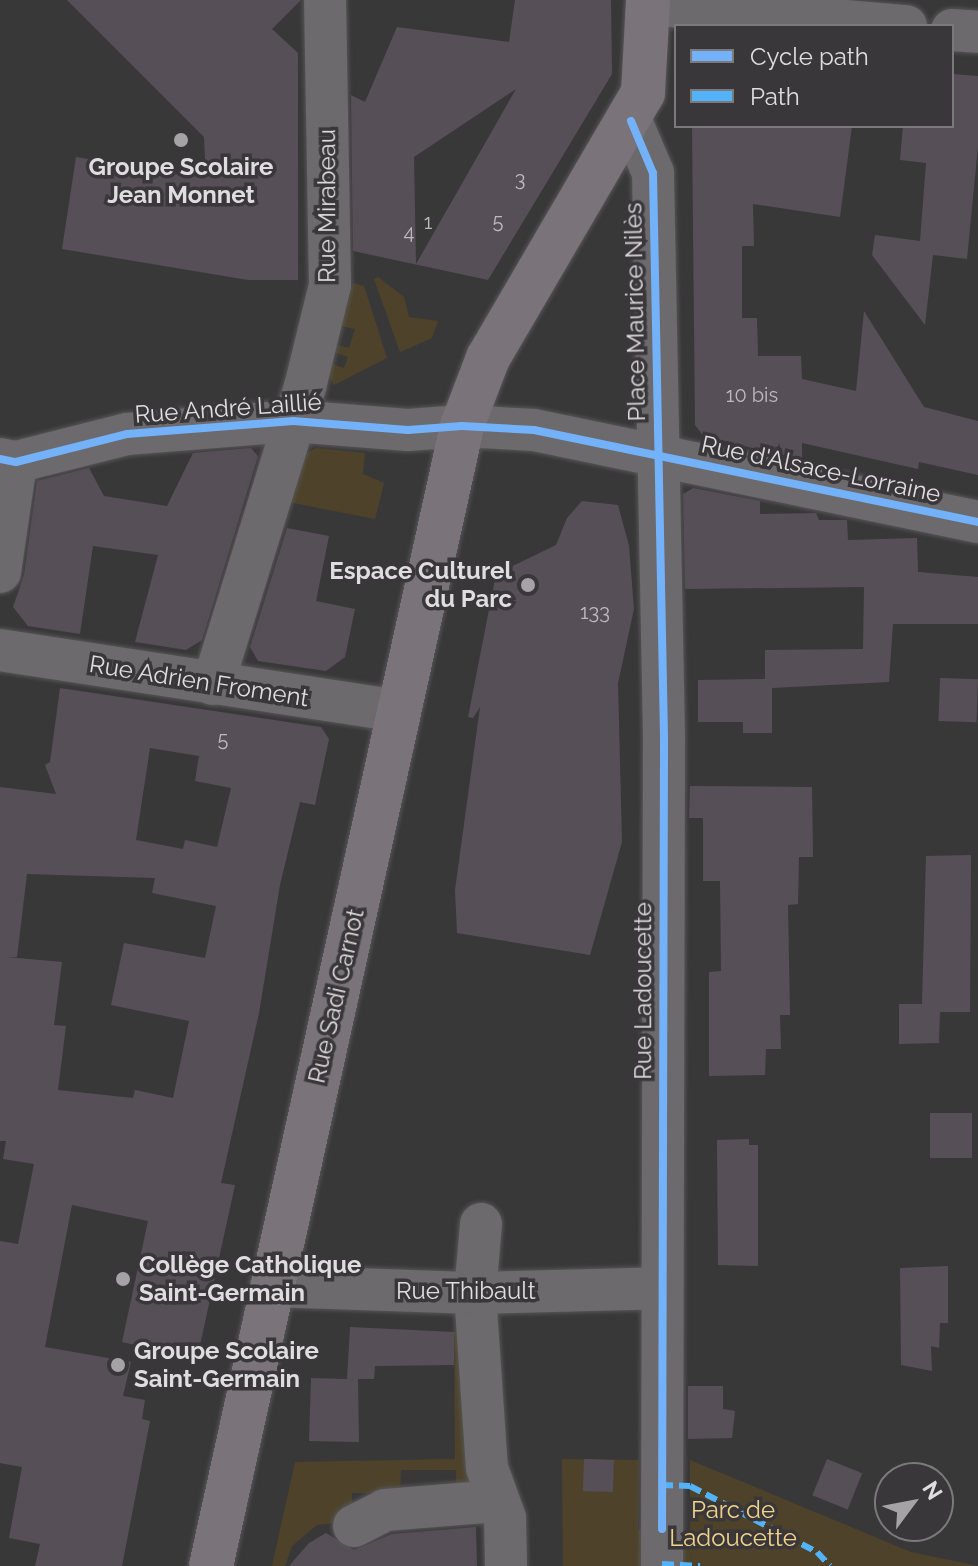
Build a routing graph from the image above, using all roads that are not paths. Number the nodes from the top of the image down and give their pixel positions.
1 (325, 0) edge
2 (648, 2) edge
3 (884, 24) edge
4 (954, 30) edge
5 (978, 32) edge
6 (631, 121) junction
7 (293, 421) junction
8 (462, 426) junction
9 (656, 454) junction
10 (8, 460) edge
11 (978, 522) edge
12 (0, 572) edge
13 (0, 650) edge
14 (213, 684) junction
15 (399, 711) junction
16 (481, 1224) dead end
17 (271, 1286) junction
18 (660, 1288) junction
19 (475, 1293) junction
20 (497, 1501) junction
21 (354, 1526) dead end
22 (662, 1547) edge
23 (211, 1566) edge
24 (506, 1566) edge

1 - 7 street, Rue Mirabeau
2 - 3 street
2 - 6 main road
4 - 5 street
6 - 8 main road, Place Maurice Nilès
6 - 9 street, Place Maurice Nilès
7 - 8 street, Rue André Laillié
7 - 10 street, Rue André Laillié
7 - 14 street, Rue Mirabeau
8 - 9 street, Place Maurice Nilès
8 - 15 main road, Rue Sadi Carnot
9 - 11 street, Rue d'Alsace-Lorraine
9 - 18 street, Rue Ladoucette
10 - 12 street
13 - 14 street, Rue Adrien Froment
14 - 15 street, Rue Adrien Froment
15 - 17 main road, Rue Sadi Carnot
16 - 19 street
17 - 19 street, Rue Thibault
17 - 23 main road, Rue Sadi Carnot
18 - 19 street, Rue Thibault
18 - 22 street, Rue Ladoucette
19 - 20 street
20 - 21 street
20 - 24 street

